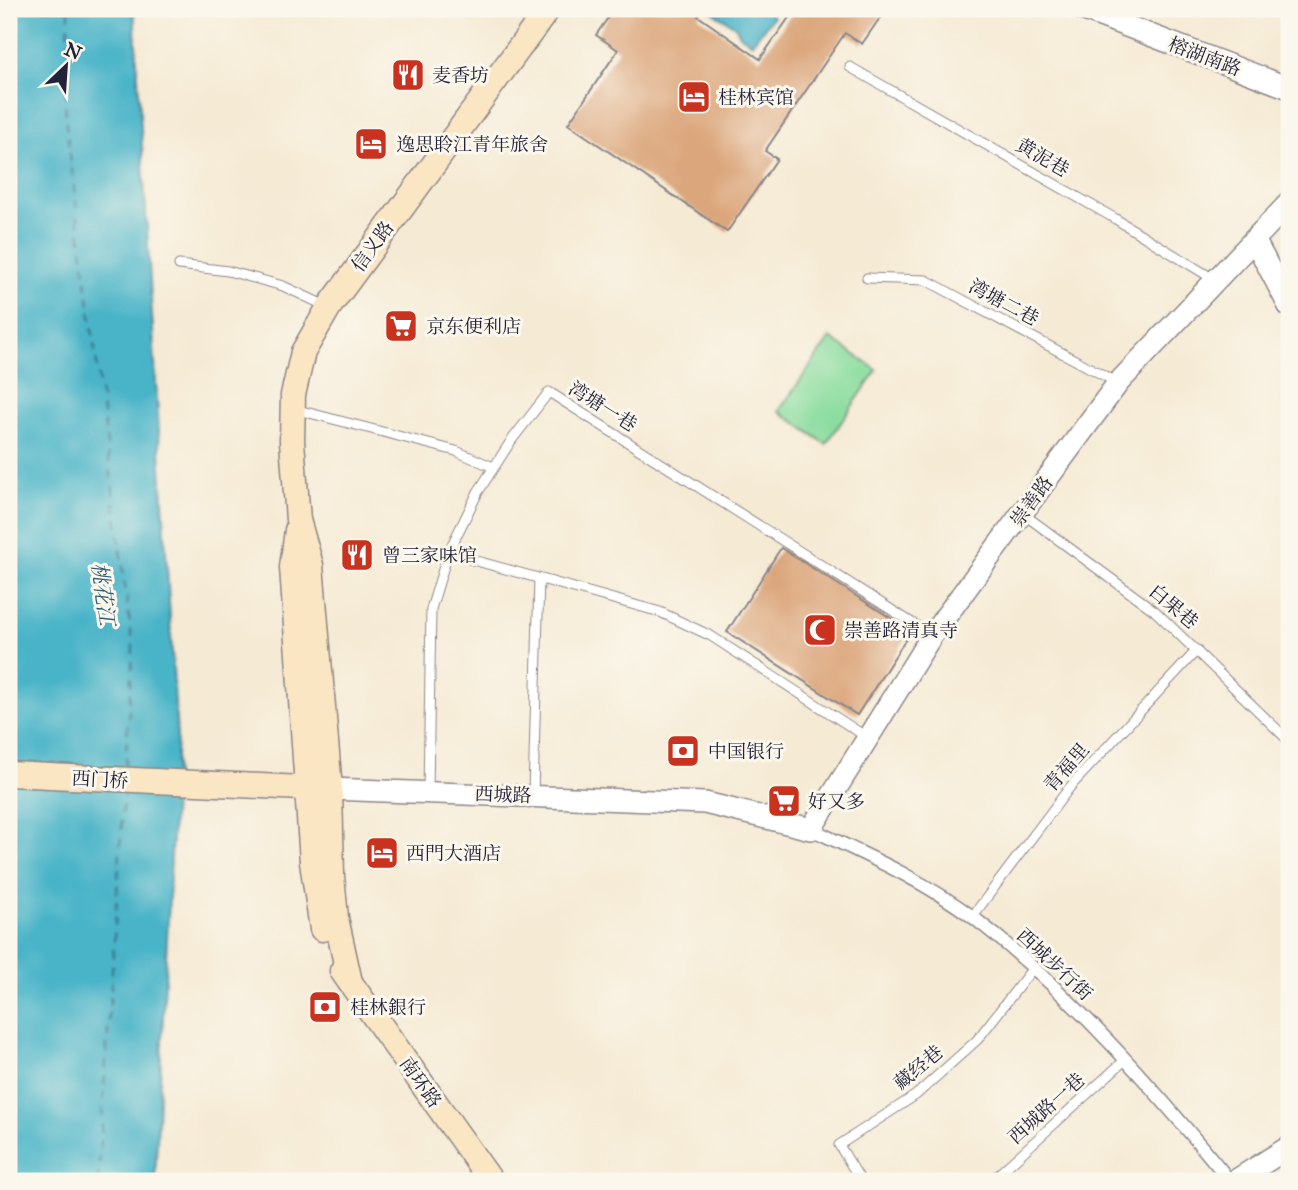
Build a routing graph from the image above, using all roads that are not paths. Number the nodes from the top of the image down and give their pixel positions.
1 (548, 9) edge
2 (1082, 9) edge
3 (850, 67) dead end
4 (1289, 89) edge
5 (1289, 203) edge
6 (1255, 241) junction
7 (179, 265) dead end
8 (867, 278) dead end
9 (1216, 281) junction
10 (1289, 306) edge
11 (329, 307) junction
12 (1118, 383) junction
13 (292, 409) junction
14 (493, 467) junction
15 (1022, 513) junction
16 (448, 553) junction
17 (539, 579) junction
18 (932, 635) junction
19 (1197, 650) junction
20 (868, 738) junction
21 (1289, 741) edge
22 (9, 775) edge
23 (192, 784) joint
24 (319, 789) junction
25 (428, 792) junction
26 (533, 795) junction
27 (811, 829) junction
28 (972, 917) junction
29 (1033, 968) junction
30 (1125, 1060) junction
31 (1289, 1147) edge
32 (491, 1181) edge
33 (861, 1181) edge
34 (991, 1181) edge
35 (1230, 1181) edge
36 (1235, 1181) edge

1 - 11 main road, 信义路
2 - 4 street, 榕湖南路
3 - 9 lane, 黄泥巷
5 - 6 street, 崇善路
6 - 9 street, 崇善路
6 - 10 street
7 - 11 lane
8 - 12 lane, 湾塘二巷
9 - 12 street, 崇善路
11 - 13 main road, 信义路
12 - 15 street, 崇善路
13 - 14 lane
13 - 24 main road, 信义路
14 - 16 lane, 湾塘一巷
14 - 18 lane, 湾塘一巷
15 - 18 street, 崇善路
15 - 19 lane, 白果巷
16 - 17 lane
16 - 25 lane, 湾塘一巷
17 - 20 lane
17 - 26 lane
18 - 20 street, 崇善路
19 - 21 lane, 白果巷
19 - 28 lane, 青福里
20 - 27 street, 崇善路
22 - 23 main road, 西门桥
23 - 24 main road, 西城路
24 - 25 street, 西城路
24 - 32 main road, 南环路
25 - 26 street, 西城路
26 - 27 street, 西城路
27 - 28 street, 西城步行街
28 - 29 street, 西城步行街
29 - 30 street, 西城步行街
29 - 33 lane, 藏经巷
30 - 34 lane, 西城路一巷
30 - 35 street, 西城步行街
31 - 36 street

